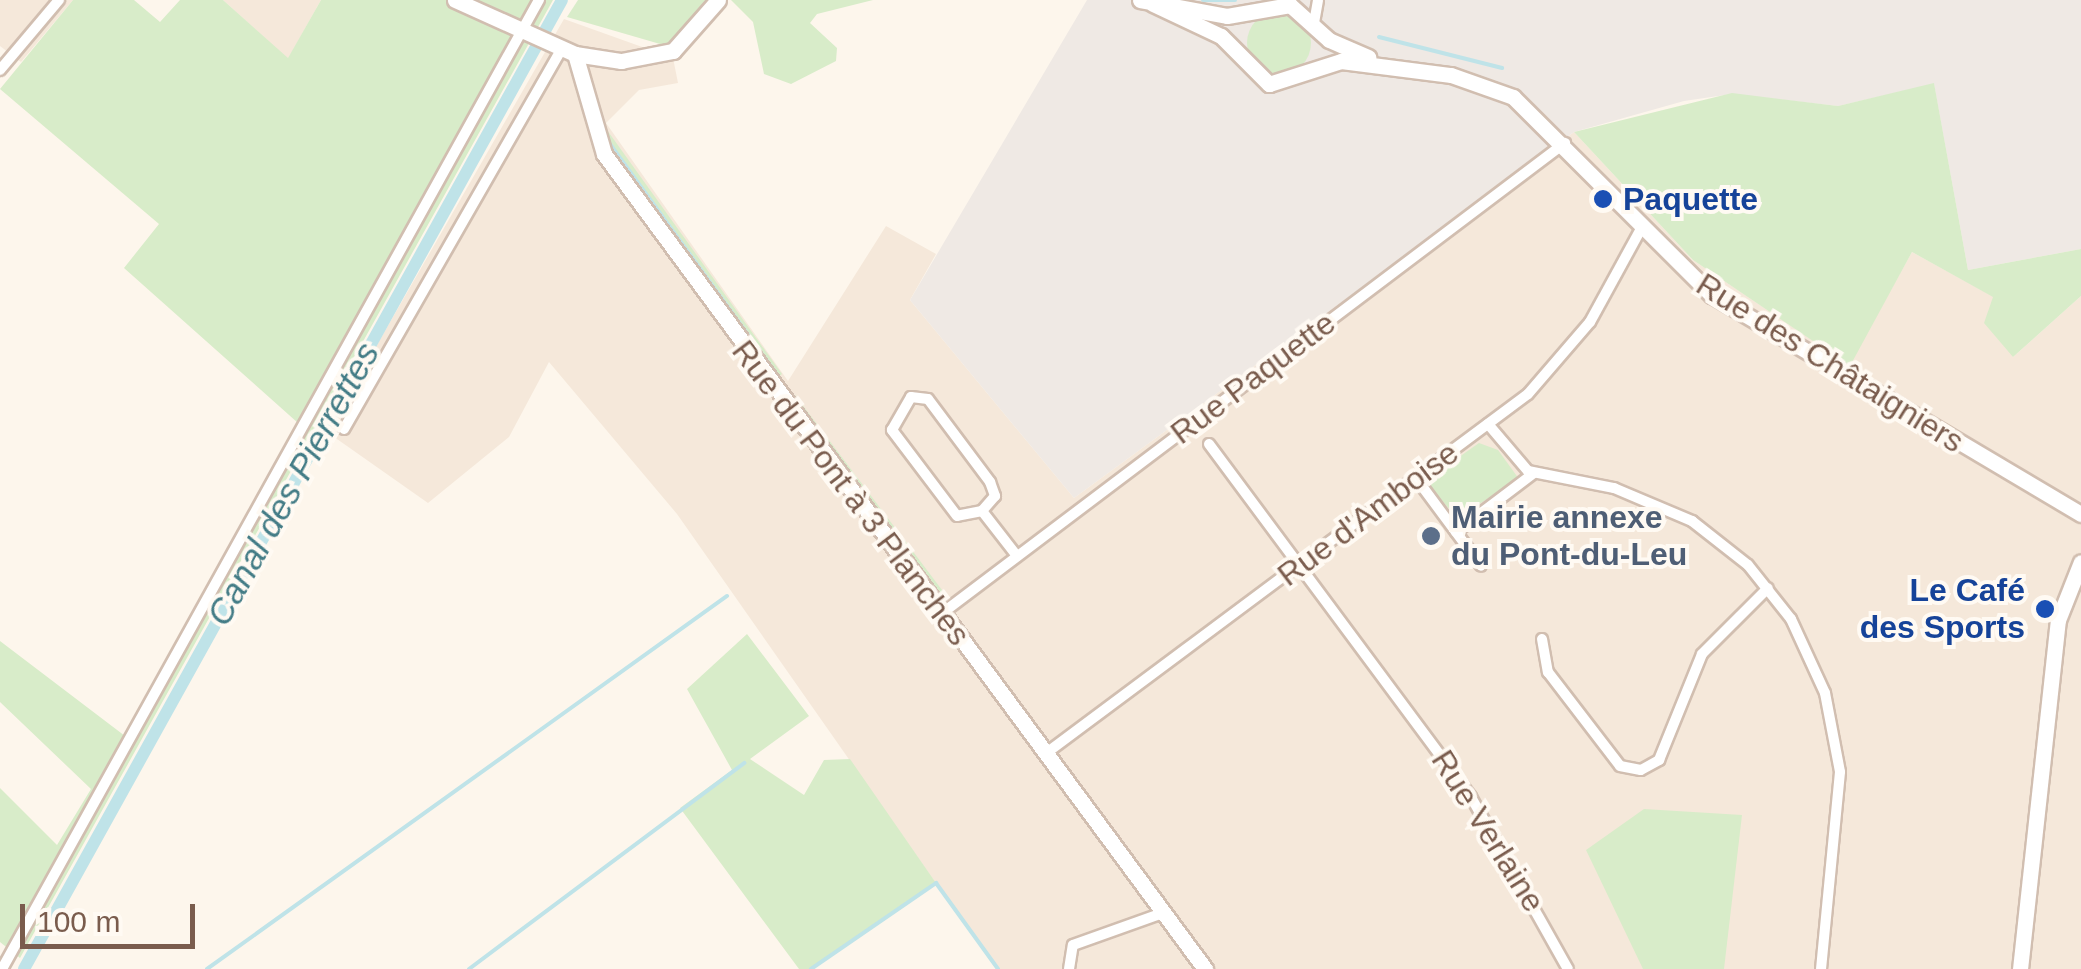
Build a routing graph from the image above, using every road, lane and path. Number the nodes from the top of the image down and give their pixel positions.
1 (60, 0) edge
2 (455, 0) edge
3 (540, 0) edge
4 (1318, 0) edge
5 (1146, 2) edge
6 (1281, 2) edge
7 (715, 3) edge
8 (1253, 13) junction
9 (1316, 27) junction
10 (527, 28) junction
11 (568, 51) junction
12 (1240, 55) junction
13 (1314, 65) junction
14 (1402, 66) junction
15 (0, 70) edge
16 (1566, 142) junction
17 (1642, 227) junction
18 (1488, 424) junction
19 (344, 429) dead end
20 (1209, 444) dead end
21 (1534, 474) junction
22 (1416, 478) junction
23 (982, 510) junction
24 (2081, 514) edge
25 (1456, 532) junction
26 (1017, 556) junction
27 (1305, 561) junction
28 (2081, 562) edge
29 (1481, 566) dead end
30 (1768, 588) junction
31 (940, 614) junction
32 (1542, 639) dead end
33 (1045, 754) junction
34 (1164, 913) junction
35 (2, 969) edge
36 (1069, 969) edge
37 (1205, 969) edge
38 (1568, 969) edge
39 (1821, 969) edge
40 (2020, 969) edge

1 - 15 street
2 - 10 street
3 - 10 street
4 - 9 street
5 - 8 street, Rue des Châtaigniers
5 - 12 street, Rue des Châtaigniers
6 - 8 street, Rue des Châtaigniers
6 - 9 street, Rue des Châtaigniers
7 - 11 street
8 - 12 street
9 - 13 street
9 - 14 street, Rue des Châtaigniers
10 - 11 street
10 - 35 street
11 - 19 street
11 - 31 street, Rue du Pont à 3 Planches
12 - 13 street, Rue des Châtaigniers
13 - 14 street, Rue des Châtaigniers
14 - 16 street, Rue des Châtaigniers
16 - 17 street, Rue des Châtaigniers
16 - 26 street, Rue Paquette
17 - 18 street, Rue d'Amboise
17 - 24 street, Rue des Châtaigniers
18 - 21 street
18 - 22 street, Rue d'Amboise
20 - 27 street, Rue Verlaine
21 - 25 street
21 - 30 street
22 - 25 street
22 - 27 street, Rue d'Amboise
23 - 23 street
23 - 26 street
25 - 29 street
26 - 31 street, Rue Paquette
27 - 33 street, Rue d'Amboise
27 - 38 street, Rue Verlaine
28 - 40 street
30 - 32 street
30 - 39 street
31 - 33 street, Rue du Pont à 3 Planches
33 - 34 street, Rue du Pont à 3 Planches
34 - 36 street
34 - 37 street, Rue du Pont à 3 Planches

